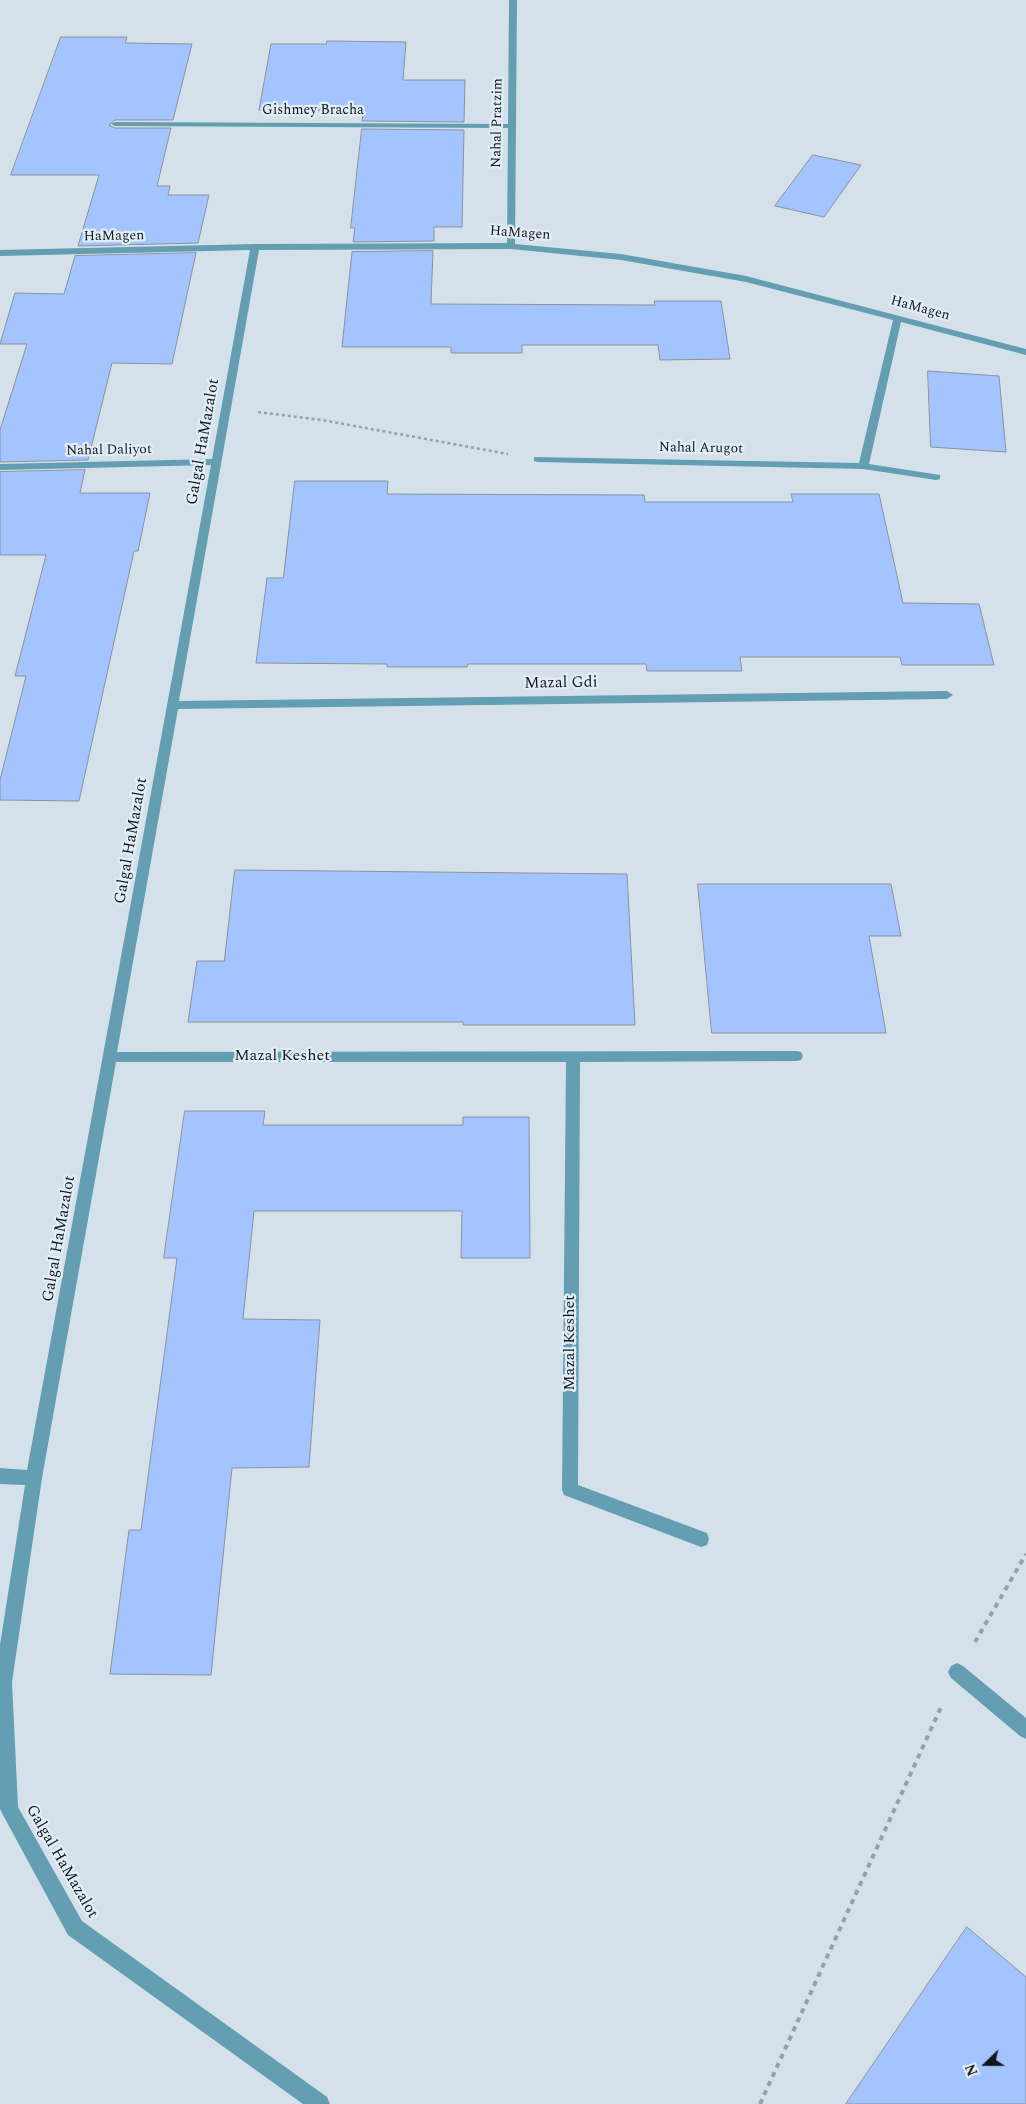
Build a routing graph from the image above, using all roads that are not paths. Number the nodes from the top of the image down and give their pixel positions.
1 (513, 0) edge
2 (115, 124) dead end
3 (511, 126) junction
4 (510, 246) junction
5 (255, 248) junction
6 (0, 253) edge
7 (898, 317) junction
8 (1026, 352) edge
9 (538, 459) road end
10 (218, 462) junction
11 (863, 466) junction
12 (0, 467) edge
13 (936, 477) dead end
14 (947, 695) dead end
15 (175, 704) junction
16 (574, 1056) junction
17 (796, 1056) dead end
18 (110, 1057) junction
19 (0, 1476) edge
20 (34, 1478) junction
21 (701, 1539) dead end
22 (957, 1672) road end
23 (1026, 1730) edge
24 (320, 2104) edge

1 - 3 street, Nahal Pratzim
2 - 3 street, Gishmey Bracha
3 - 4 street, Nahal Pratzim
4 - 5 street, HaMagen
4 - 7 street, HaMagen
5 - 6 street, HaMagen
5 - 10 street, Galgal HaMazalot
7 - 8 street, HaMagen
7 - 11 street
9 - 11 street, Nahal Arugot
10 - 12 street, Nahal Daliyot
10 - 15 street, Galgal HaMazalot
11 - 13 street, Nahal Arugot
14 - 15 street, Mazal Gdi
15 - 18 street, Galgal HaMazalot
16 - 17 street, Mazal Keshet
16 - 18 street, Mazal Keshet
16 - 21 street, Mazal Keshet
18 - 20 street, Galgal HaMazalot
19 - 20 street
20 - 24 street, Galgal HaMazalot
22 - 23 street

